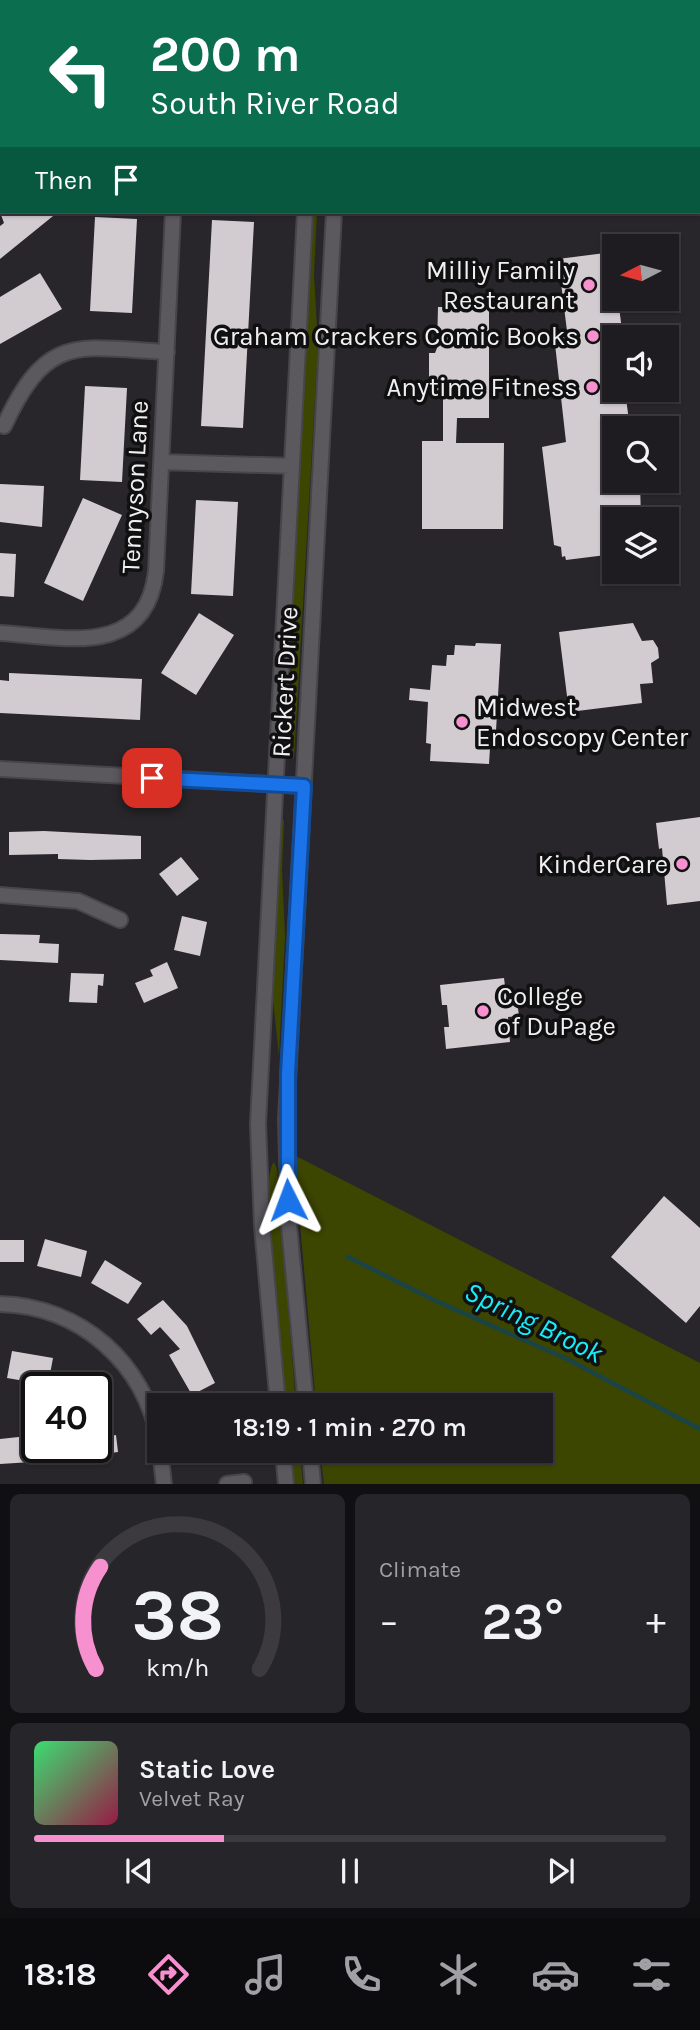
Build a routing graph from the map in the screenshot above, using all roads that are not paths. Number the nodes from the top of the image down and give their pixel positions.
1 (173, 214) edge
2 (305, 214) edge
3 (334, 214) edge
4 (167, 352) junction
5 (4, 426) dead end
6 (161, 462) junction
7 (292, 466) junction
8 (0, 633) edge
9 (0, 769) edge
10 (274, 784) junction
11 (304, 786) junction
12 (0, 895) edge
13 (120, 920) dead end
14 (0, 1304) edge
15 (277, 1393) edge
16 (305, 1393) edge
17 (147, 1402) edge
18 (161, 1463) edge
19 (284, 1463) edge
20 (311, 1463) edge
21 (244, 1482) dead end
22 (164, 1484) edge
23 (227, 1484) edge
24 (286, 1484) edge
25 (313, 1484) edge

1 - 4 street, Tennyson Lane
2 - 7 street, Rickert Drive
3 - 11 street, Rickert Drive
4 - 5 street
4 - 6 street, Tennyson Lane
6 - 7 street
6 - 8 street, Tennyson Lane
7 - 10 street, Rickert Drive
9 - 10 street
10 - 11 street
10 - 15 street, Rickert Drive
11 - 16 street, Rickert Drive
12 - 13 street
14 - 17 street
18 - 22 street
19 - 24 street
20 - 25 street
21 - 23 street

